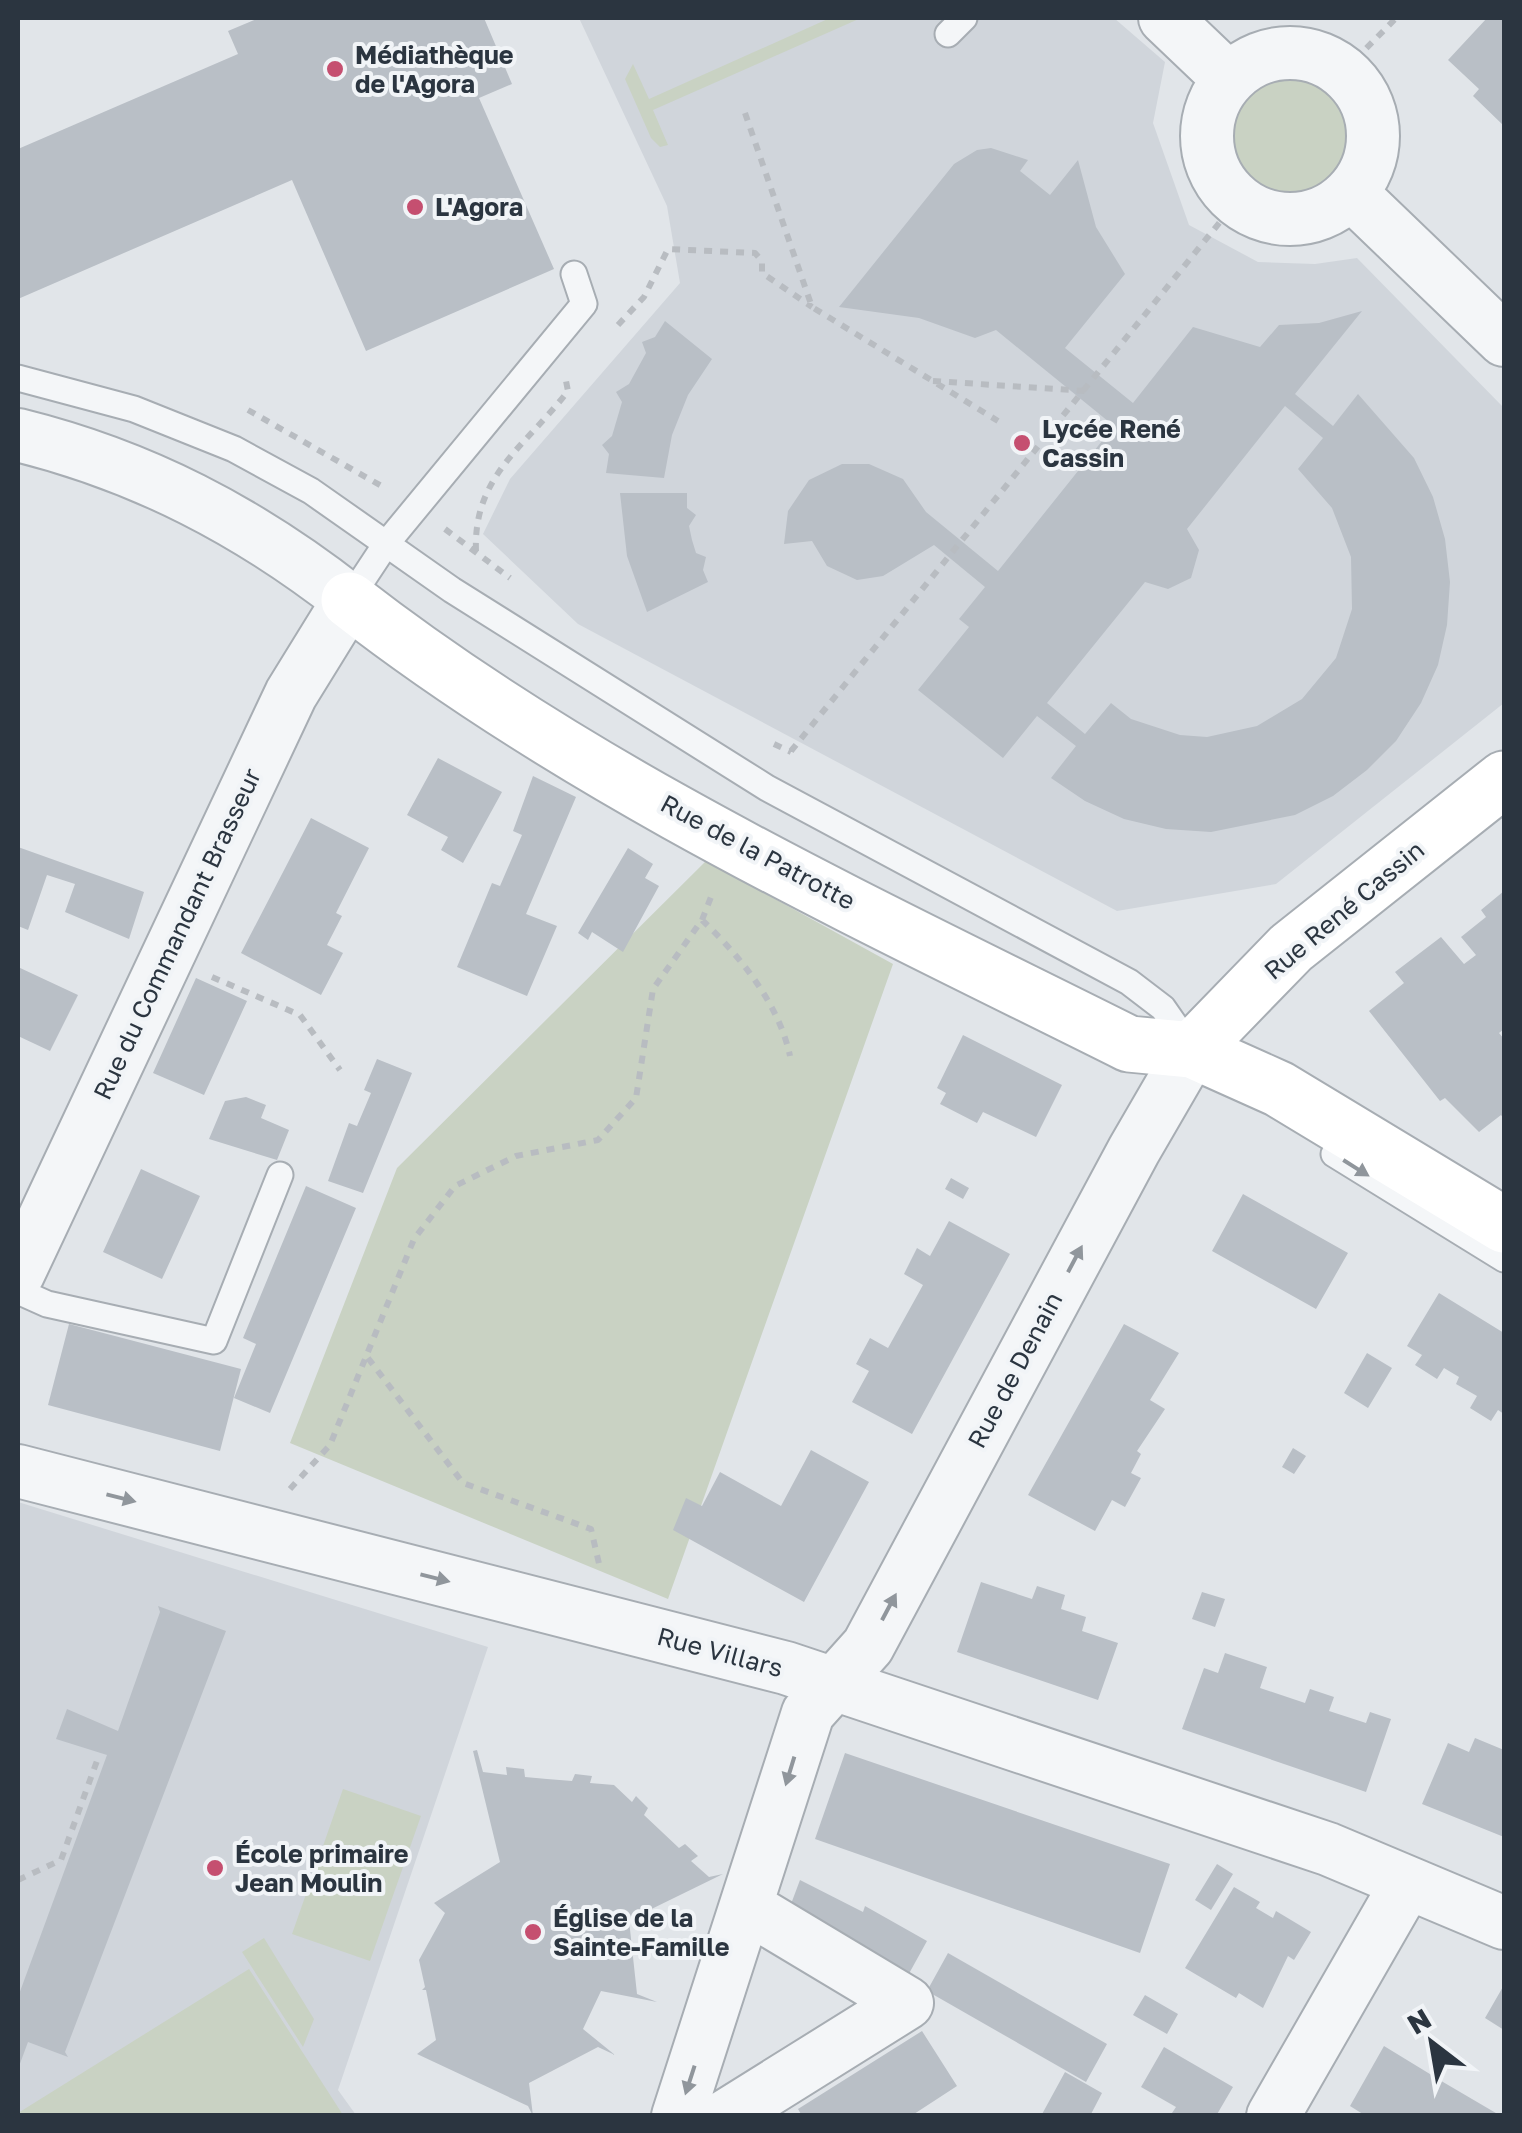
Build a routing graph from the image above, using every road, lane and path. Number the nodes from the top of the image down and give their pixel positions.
1 (1165, 18) edge
2 (1396, 18) edge
3 (1344, 71) junction
4 (1228, 78) junction
5 (745, 113) dead end
6 (1351, 193) junction
7 (1237, 200) junction
8 (574, 274) dead end
9 (812, 307) junction
10 (607, 336) dead end
11 (1504, 340) edge
12 (574, 369) dead end
13 (18, 378) edge
14 (933, 381) junction
15 (1087, 391) junction
16 (998, 421) dead end
17 (18, 435) edge
18 (386, 544) junction
19 (452, 590) junction
20 (349, 600) junction
21 (1504, 778) edge
22 (767, 788) junction
23 (733, 842) junction
24 (702, 920) junction
25 (166, 956) junction
26 (1192, 1050) junction
27 (790, 1056) dead end
28 (340, 1070) dead end
29 (1266, 1112) dead end
30 (1313, 1141) dead end
31 (280, 1175) dead end
32 (1504, 1225) edge
33 (1504, 1259) edge
34 (18, 1274) edge
35 (18, 1291) edge
36 (367, 1357) junction
37 (18, 1471) edge
38 (271, 1536) junction
39 (614, 1624) junction
40 (833, 1686) junction
41 (98, 1758) dead end
42 (18, 1880) edge
43 (1407, 1884) junction
44 (747, 1907) junction
45 (1504, 1923) edge
46 (678, 2116) edge
47 (726, 2116) edge
48 (1273, 2116) edge

1 - 4 street
2 - 3 path
3 - 4 street
3 - 6 street
4 - 7 street
5 - 9 path
6 - 7 street
6 - 11 street
7 - 15 path
8 - 18 lane
9 - 10 path
9 - 14 path
12 - 19 path
13 - 18 lane
14 - 15 path
14 - 16 path
15 - 22 path
17 - 20 street
18 - 19 lane
18 - 20 lane
19 - 22 lane
20 - 23 street, Rue de la Patrotte
20 - 25 street, Rue du Commandant Brasseur
21 - 26 street, Rue René Cassin
22 - 26 lane
23 - 24 path
23 - 26 street, Rue de la Patrotte
24 - 27 path
24 - 36 path
25 - 28 path
25 - 34 street, Rue du Commandant Brasseur
26 - 29 lane
26 - 32 street, Rue de la Patrotte
40 -> 26 street, Rue de Denain
30 -> 33 lane
31 - 35 lane
36 - 38 path
36 - 39 path
37 -> 38 street, Rue Villars
38 -> 39 street, Rue Villars
39 - 40 street, Rue Villars
40 - 43 street, Rue Villars
40 -> 44 street, Rue de Denain
41 - 42 path
43 - 45 street, Rue Villars
43 - 48 street
44 -> 46 street, Rue de Denain
44 - 47 street

